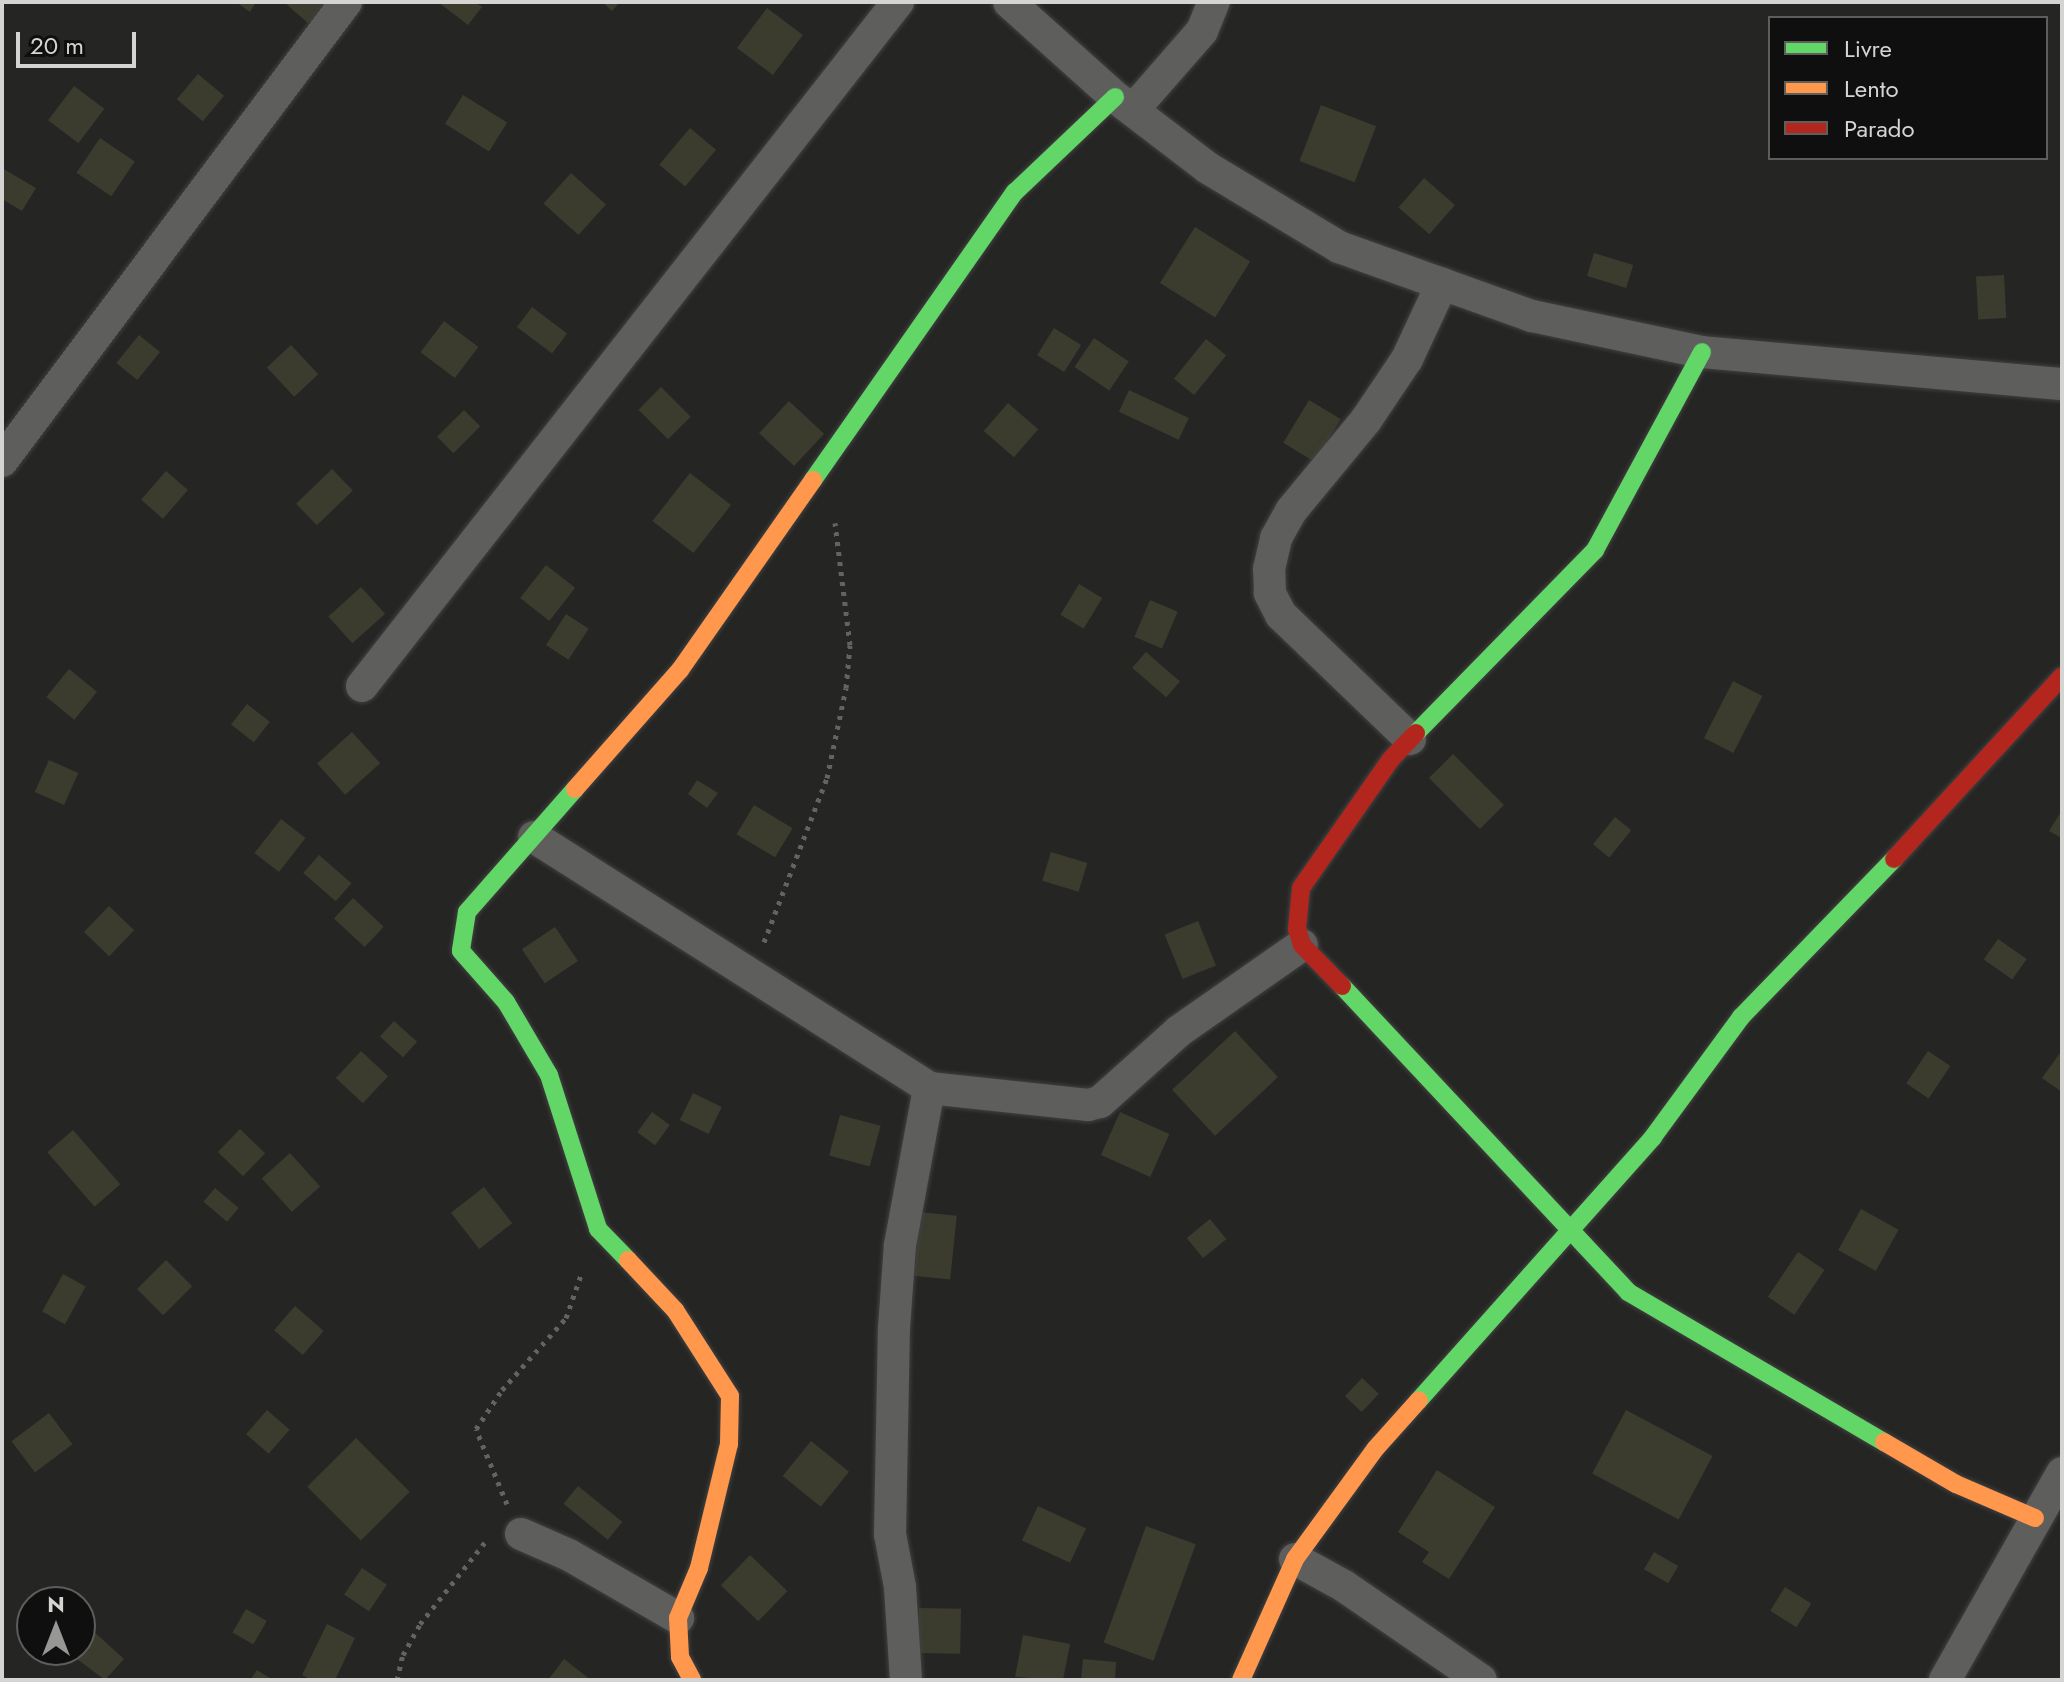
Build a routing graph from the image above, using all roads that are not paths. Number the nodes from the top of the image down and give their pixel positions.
1 (346, 2) edge
2 (898, 2) edge
3 (1009, 2) edge
4 (1214, 2) edge
5 (1124, 104) junction
6 (1442, 284) junction
7 (1702, 352) junction
8 (2062, 384) edge
9 (2, 461) edge
10 (2062, 676) edge
11 (362, 686) dead end
12 (1410, 739) junction
13 (534, 837) junction
14 (1302, 945) junction
15 (929, 1088) junction
16 (1569, 1227) junction
17 (2062, 1473) edge
18 (2035, 1518) junction
19 (521, 1534) road end
20 (1295, 1559) junction
21 (678, 1618) junction
22 (692, 1680) edge
23 (906, 1680) edge
24 (1241, 1680) edge
25 (1481, 1680) edge
26 (1945, 1680) edge

1 - 9 street
2 - 11 street
3 - 5 street
4 - 5 street
5 - 6 street
5 - 13 street
6 - 7 street
6 - 12 street
7 - 8 street
7 - 12 street
10 - 16 street
12 - 14 street
13 - 15 street
13 - 21 street
14 - 15 street
14 - 16 street
15 - 23 street
16 - 18 street
16 - 20 street
17 - 18 street
18 - 26 street
19 - 21 street
20 - 24 street
20 - 25 street
21 - 22 street

